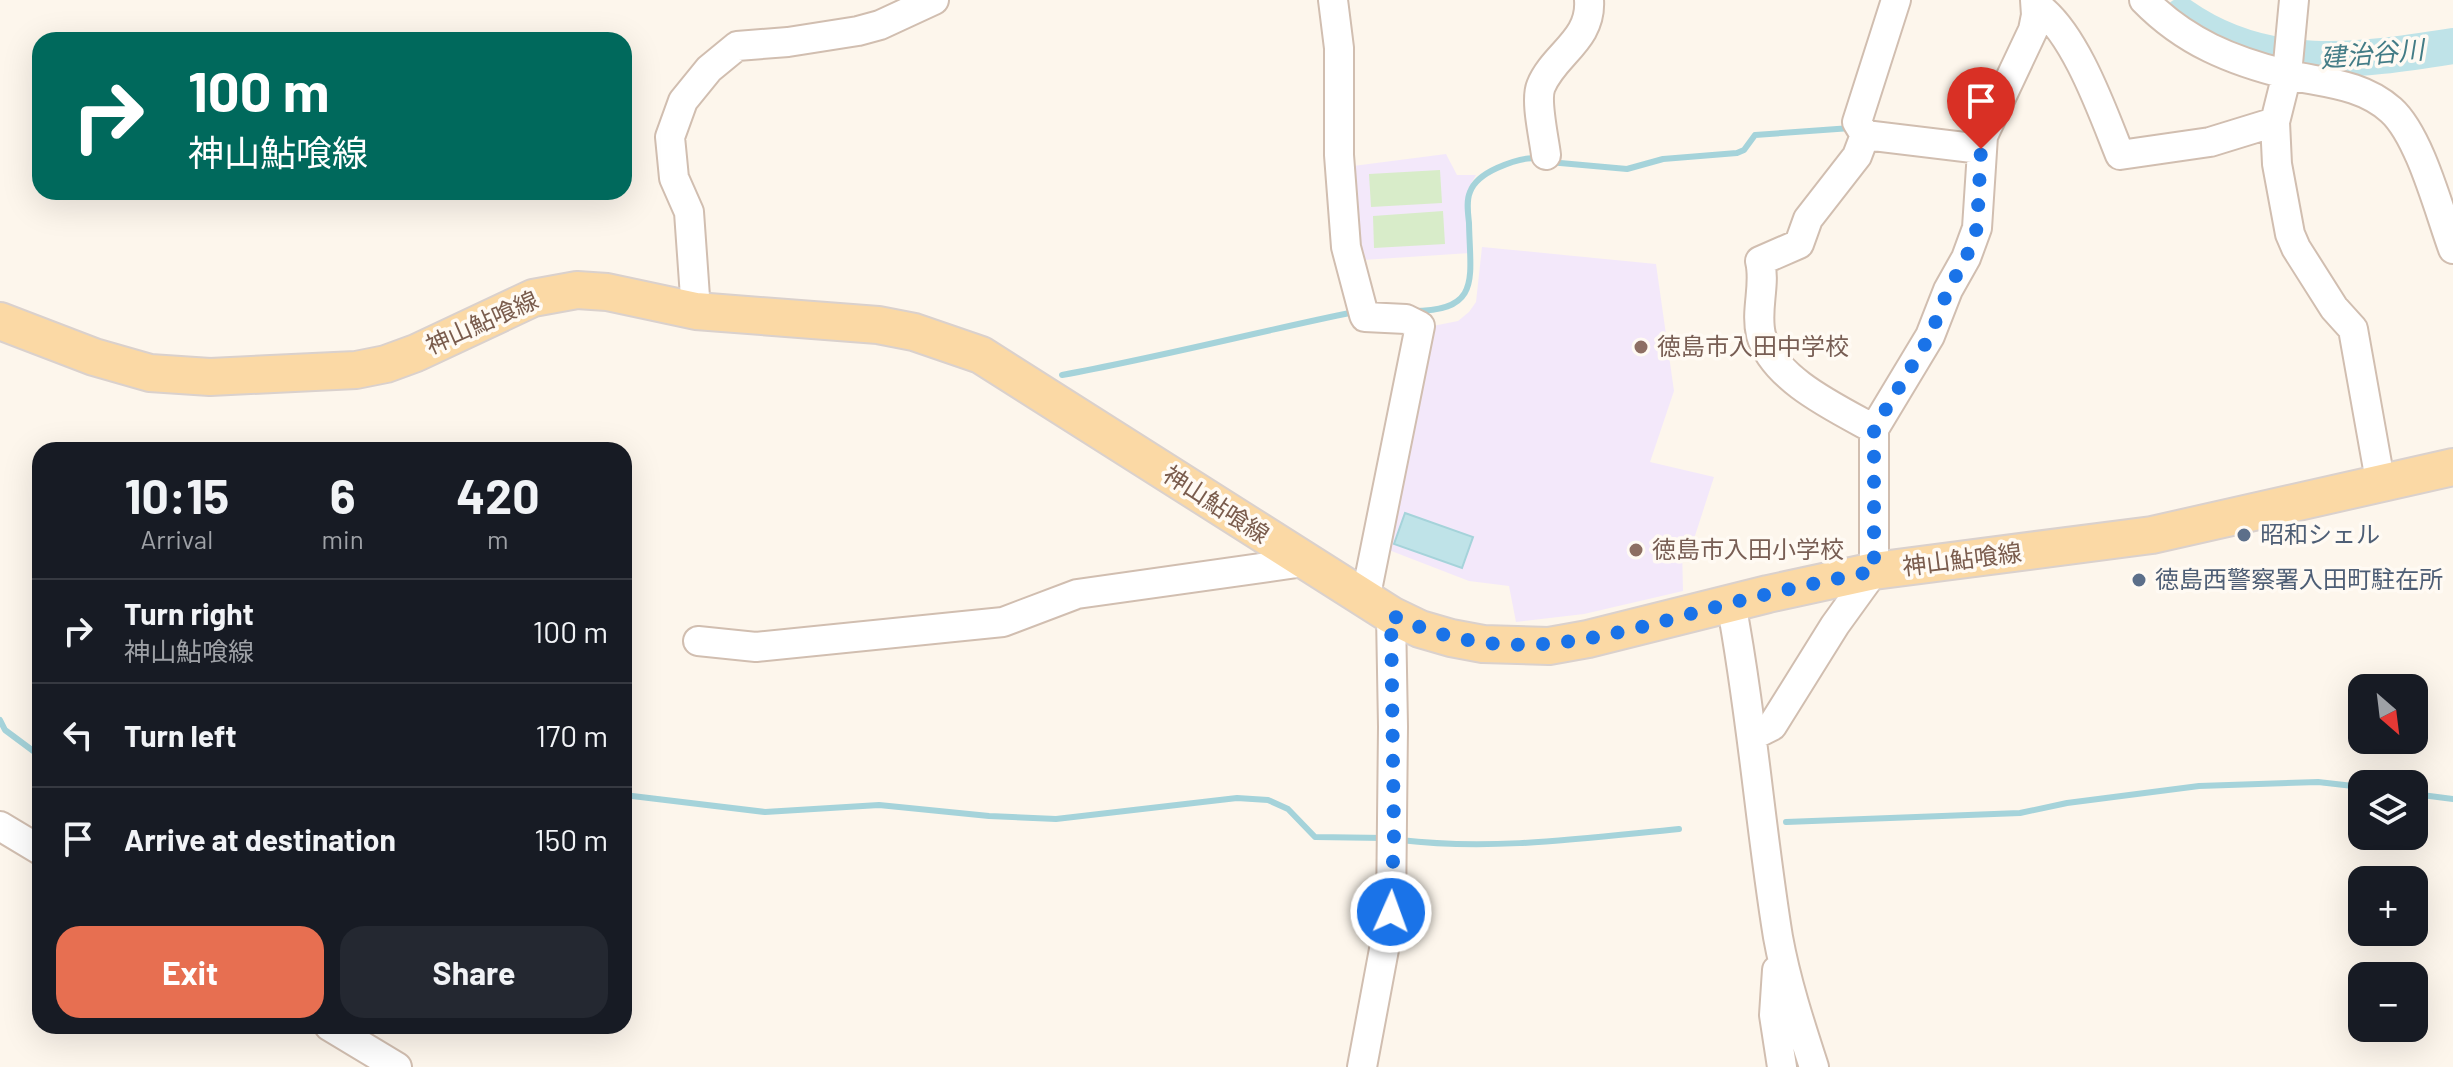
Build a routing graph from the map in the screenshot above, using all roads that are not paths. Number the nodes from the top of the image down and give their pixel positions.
1 (934, 0) edge
2 (1333, 0) edge
3 (1589, 0) edge
4 (1896, 0) edge
5 (2144, 0) edge
6 (2294, 0) edge
7 (2036, 3) edge
8 (2289, 61) junction
9 (2275, 122) junction
10 (1861, 128) junction
11 (1981, 149) junction
12 (1546, 155) dead end
13 (2453, 249) edge
14 (696, 311) junction
15 (0, 321) edge
16 (1874, 429) junction
17 (2453, 467) edge
18 (2381, 486) junction
19 (1304, 562) junction
20 (1874, 571) junction
21 (1731, 603) junction
22 (1378, 608) junction
23 (698, 641) dead end
24 (1752, 736) junction
25 (0, 826) edge
26 (32, 845) edge
27 (1779, 942) junction
28 (342, 1034) edge
29 (397, 1067) edge
30 (1362, 1067) edge
31 (1782, 1067) edge
32 (1814, 1067) edge

1 - 14 street
2 - 22 street
3 - 12 street
4 - 10 street
5 - 8 street
6 - 8 street
7 - 9 street
7 - 11 street
8 - 9 street
8 - 13 street
9 - 18 street
10 - 11 street
10 - 16 street
11 - 16 street
14 - 15 main road, 神山鮎喰線
14 - 19 main road, 神山鮎喰線
16 - 20 street
17 - 18 main road, 神山鮎喰線
18 - 20 main road, 神山鮎喰線
19 - 22 main road, 神山鮎喰線
19 - 23 street
20 - 21 main road, 神山鮎喰線
20 - 24 street
21 - 22 main road, 神山鮎喰線
21 - 24 street
22 - 30 street
24 - 27 street
25 - 26 street
27 - 31 street
27 - 32 street
28 - 29 street

